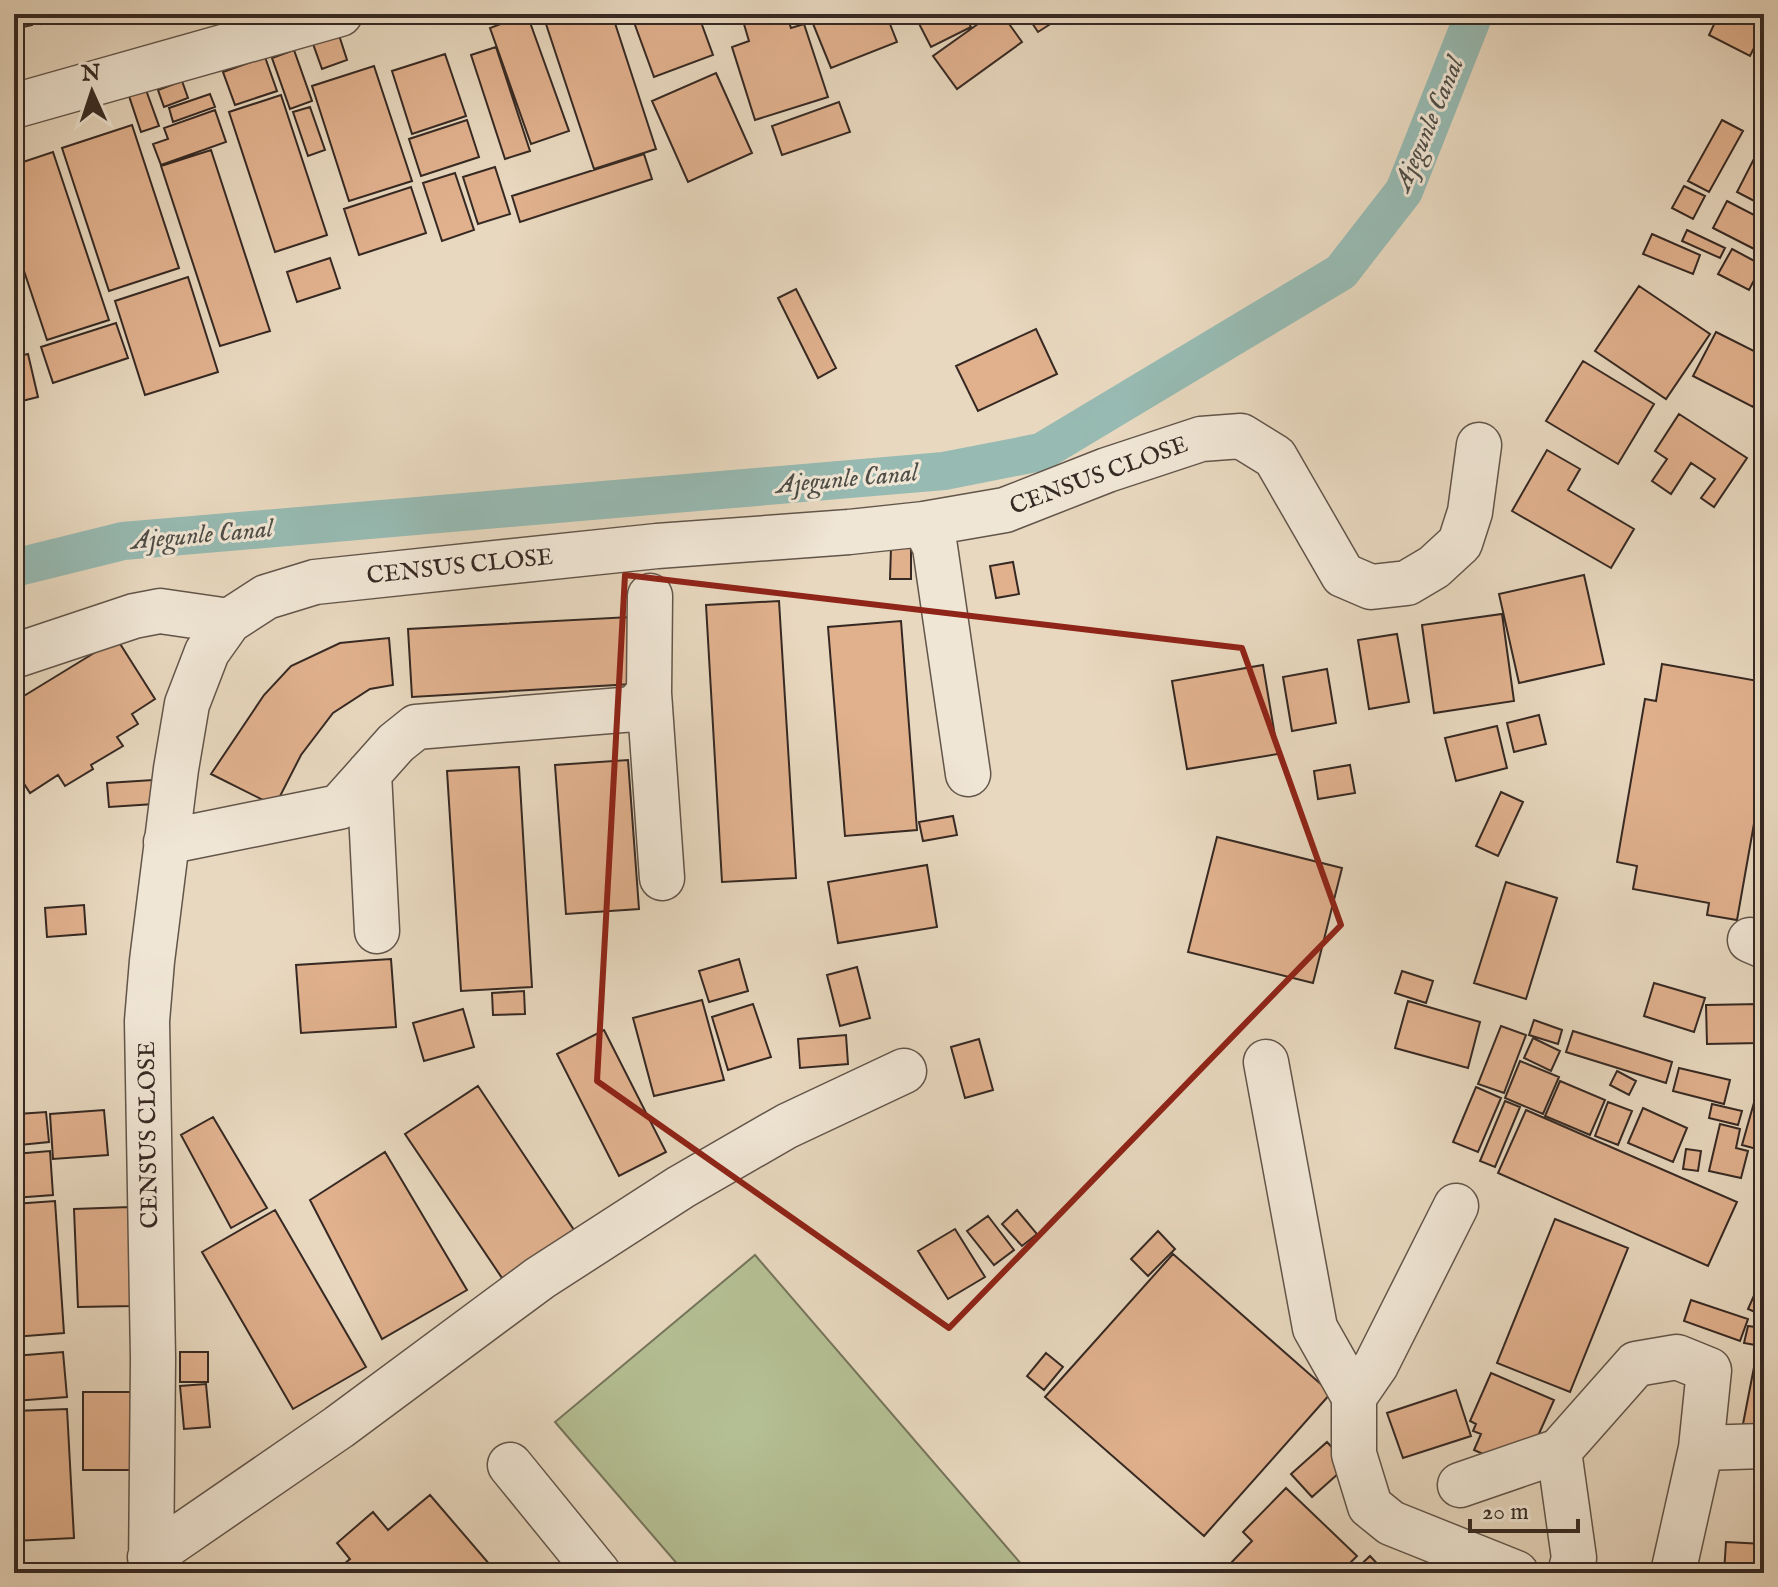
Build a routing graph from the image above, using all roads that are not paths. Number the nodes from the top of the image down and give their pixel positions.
1 (340, 14) edge
2 (14, 106) edge
3 (1479, 445) dead end
4 (924, 524) junction
5 (650, 596) dead end
6 (229, 621) junction
7 (14, 656) edge
8 (649, 693) junction
9 (369, 773) junction
10 (968, 774) dead end
11 (166, 842) junction
12 (662, 878) dead end
13 (377, 931) dead end
14 (1266, 1062) dead end
15 (904, 1071) dead end
16 (1456, 1206) dead end
17 (1354, 1397) junction
18 (1764, 1446) edge
19 (1701, 1448) junction
20 (1559, 1451) junction
21 (510, 1465) dead end
22 (1460, 1485) dead end
23 (151, 1565) edge
24 (598, 1573) edge
25 (1516, 1573) edge
26 (1570, 1573) edge
27 (1673, 1573) edge

1 - 2 street
3 - 4 street, CENSUS CLOSE
4 - 6 street, CENSUS CLOSE
4 - 10 street
5 - 8 street
6 - 7 street
6 - 11 street, CENSUS CLOSE
8 - 9 street
8 - 12 street
9 - 11 street
9 - 13 street
11 - 23 street, CENSUS CLOSE
14 - 17 street
15 - 23 street
16 - 17 street
17 - 25 street
18 - 19 street
19 - 20 street
19 - 27 street
20 - 22 street
20 - 26 street
21 - 24 street

